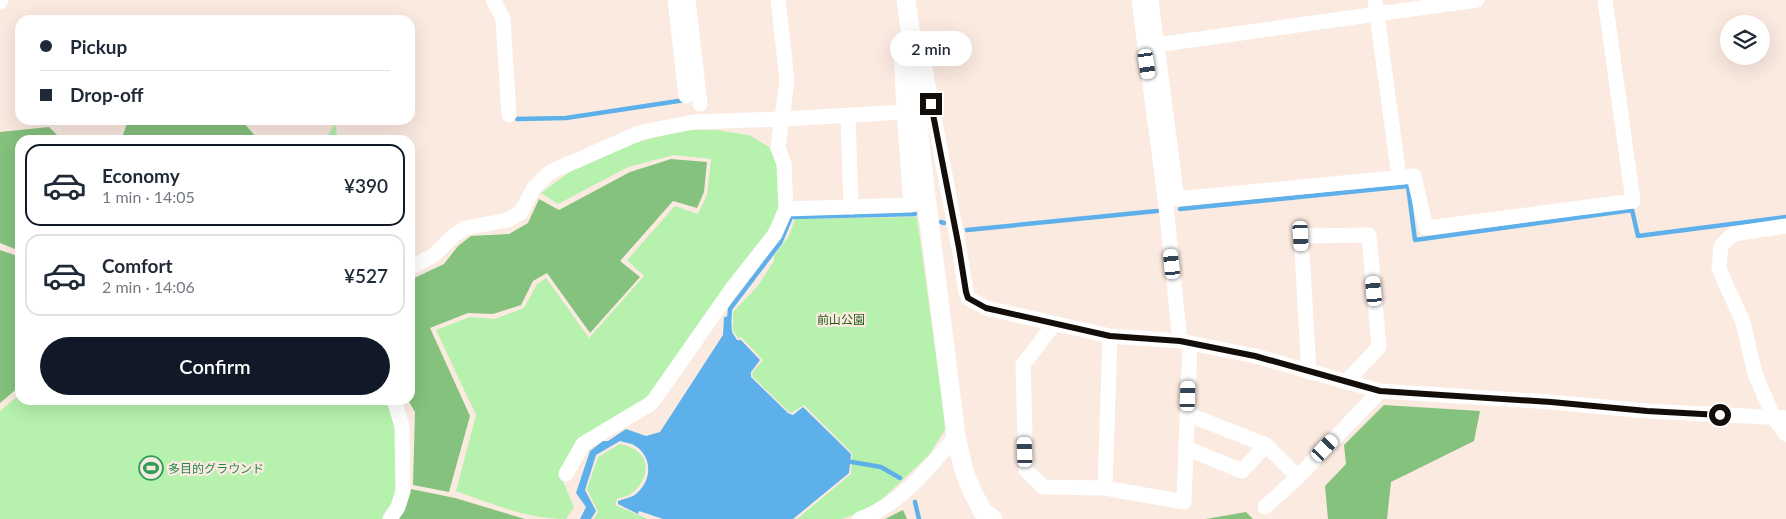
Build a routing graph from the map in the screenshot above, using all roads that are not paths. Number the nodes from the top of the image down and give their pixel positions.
1 (493, 0) edge
2 (675, 0) edge
3 (688, 0) edge
4 (778, 0) edge
5 (906, 0) edge
6 (1139, 0) edge
7 (1151, 0) edge
8 (1477, 0) edge
9 (1605, 0) edge
10 (1376, 7) edge
11 (911, 37) junction
12 (1151, 46) junction
13 (686, 96) dead end
14 (700, 104) dead end
15 (904, 112) junction
16 (509, 115) dead end
17 (848, 116) junction
18 (782, 119) junction
19 (1399, 177) junction
20 (851, 207) junction
21 (786, 208) junction
22 (1786, 226) edge
23 (415, 265) edge
24 (1054, 324) junction
25 (1110, 336) junction
26 (1185, 342) junction
27 (1309, 372) junction
28 (1346, 382) junction
29 (1380, 391) junction
30 (396, 405) edge
31 (1187, 414) junction
32 (1780, 418) edge
33 (1786, 434) edge
34 (956, 436) junction
35 (1266, 445) junction
36 (1186, 448) junction
37 (566, 474) dead end
38 (1298, 477) junction
39 (1105, 488) junction
40 (1265, 507) dead end
41 (390, 519) edge
42 (860, 519) edge
43 (993, 519) edge

1 - 16 street
2 - 13 street
3 - 14 street
4 - 18 street
5 - 11 street
6 - 12 street
7 - 12 street
8 - 10 street
9 - 19 street
10 - 12 street
10 - 19 street
11 - 15 street
11 - 24 street
11 - 34 street
12 - 19 street
12 - 26 street
15 - 17 street
15 - 20 street
17 - 18 street
17 - 20 street
18 - 21 street
18 - 23 street
20 - 21 street
21 - 37 street
22 - 32 street
24 - 25 street
24 - 39 street
25 - 26 street
25 - 39 street
26 - 27 street
26 - 31 street
27 - 28 street
27 - 28 street
28 - 29 street
29 - 32 street
29 - 38 street
30 - 41 street
31 - 35 street
31 - 36 street
32 - 33 street
34 - 42 street
34 - 43 street
35 - 36 street
35 - 38 street
36 - 39 street
38 - 40 street

